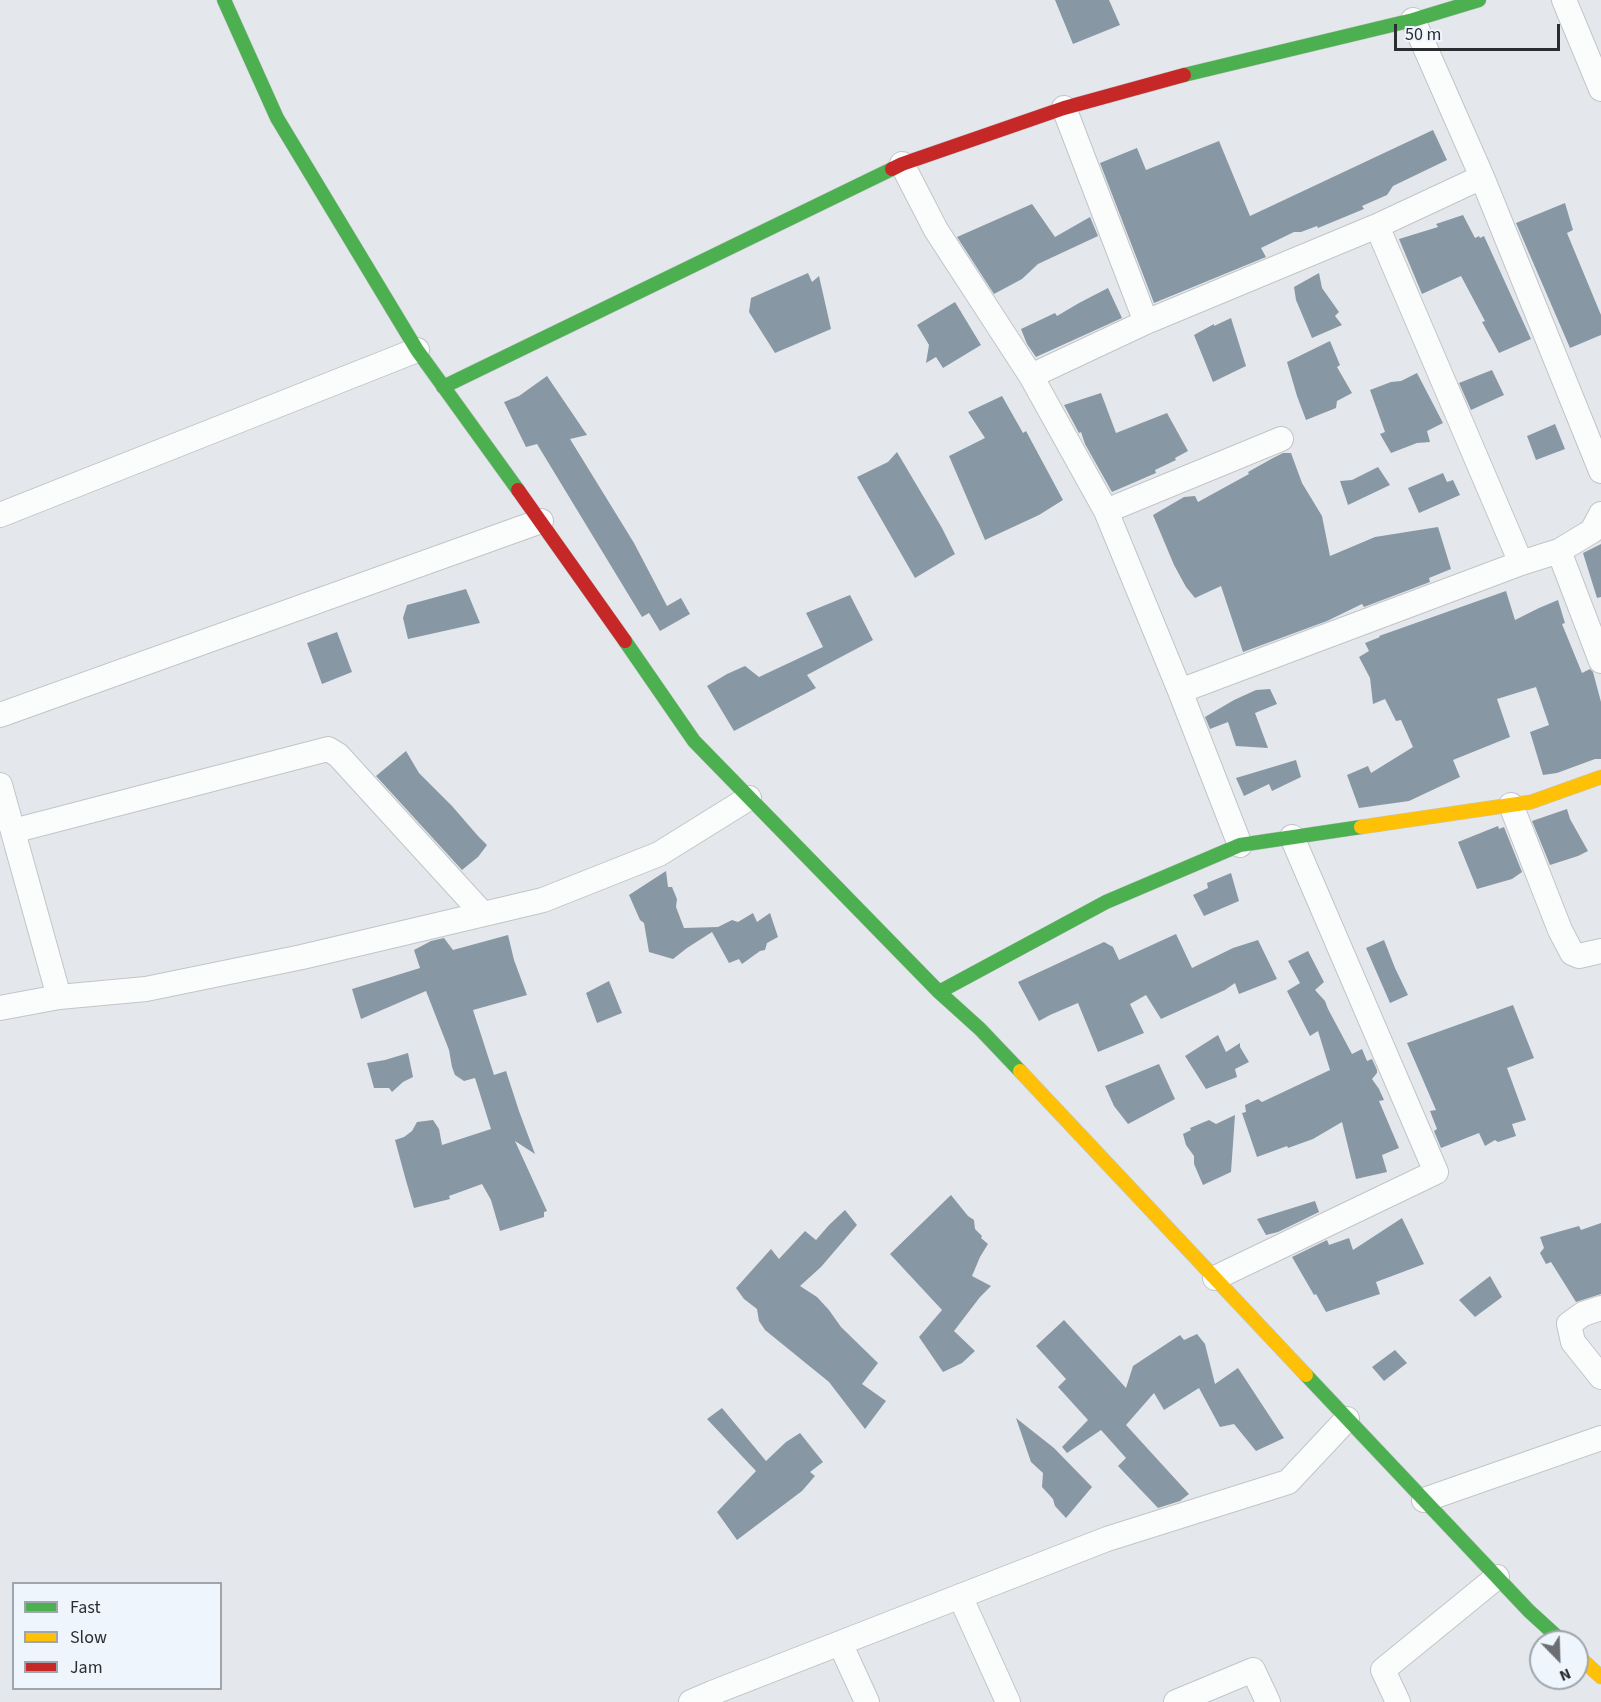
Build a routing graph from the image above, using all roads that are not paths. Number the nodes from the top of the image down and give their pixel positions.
1 (224, 0) edge
2 (1479, 0) edge
3 (1564, 0) edge
4 (1413, 20) junction
5 (1601, 89) edge
6 (1064, 108) junction
7 (902, 164) junction
8 (1482, 177) junction
9 (1377, 226) junction
10 (1146, 322) junction
11 (417, 350) junction
12 (1031, 376) junction
13 (443, 387) junction
14 (1281, 439) dead end
15 (1601, 471) edge
16 (1106, 511) junction
17 (1601, 514) edge
18 (0, 515) edge
19 (541, 521) junction
20 (1559, 551) junction
21 (1521, 563) junction
22 (1601, 661) edge
23 (1180, 691) junction
24 (0, 715) edge
25 (1601, 777) edge
26 (0, 784) edge
27 (749, 798) junction
28 (1511, 805) junction
29 (13, 831) junction
30 (1292, 837) junction
31 (1240, 845) junction
32 (483, 914) junction
33 (1601, 951) edge
34 (939, 992) junction
35 (59, 997) junction
36 (0, 1008) edge
37 (1215, 1278) junction
38 (1601, 1308) edge
39 (1601, 1377) edge
40 (1347, 1419) junction
41 (1601, 1438) edge
42 (1424, 1500) junction
43 (1497, 1577) junction
44 (960, 1596) junction
45 (1550, 1630) edge
46 (840, 1642) junction
47 (1589, 1666) edge
48 (1601, 1677) edge
49 (706, 1699) edge
50 (867, 1702) edge
51 (1008, 1702) edge
52 (1176, 1702) edge
53 (1268, 1702) edge
54 (1398, 1702) edge

1 - 11 main road
2 - 4 main road
3 - 5 street
4 - 6 main road
4 - 8 street
6 - 7 main road
6 - 10 street
7 - 12 street
7 - 13 main road
8 - 9 street
8 - 15 street
9 - 10 street
9 - 21 street
10 - 12 street
11 - 13 main road
11 - 18 street
12 - 16 street
13 - 19 main road
14 - 16 street
16 - 23 street
17 - 20 street
19 - 24 street
19 - 27 main road
20 - 21 street
20 - 22 street
21 - 23 street
23 - 31 street
25 - 28 main road
26 - 29 street
27 - 32 street
27 - 34 main road
28 - 30 main road
28 - 33 street
29 - 32 street
29 - 35 street
30 - 31 main road
30 - 37 street
31 - 34 main road
32 - 35 street
34 - 37 main road
35 - 36 street
37 - 40 main road
38 - 39 street
40 - 42 main road
40 - 44 street
41 - 42 street
42 - 43 main road
43 - 45 main road
43 - 54 street
44 - 46 street
44 - 51 street
46 - 49 street
46 - 50 street
47 - 48 main road
52 - 53 street

